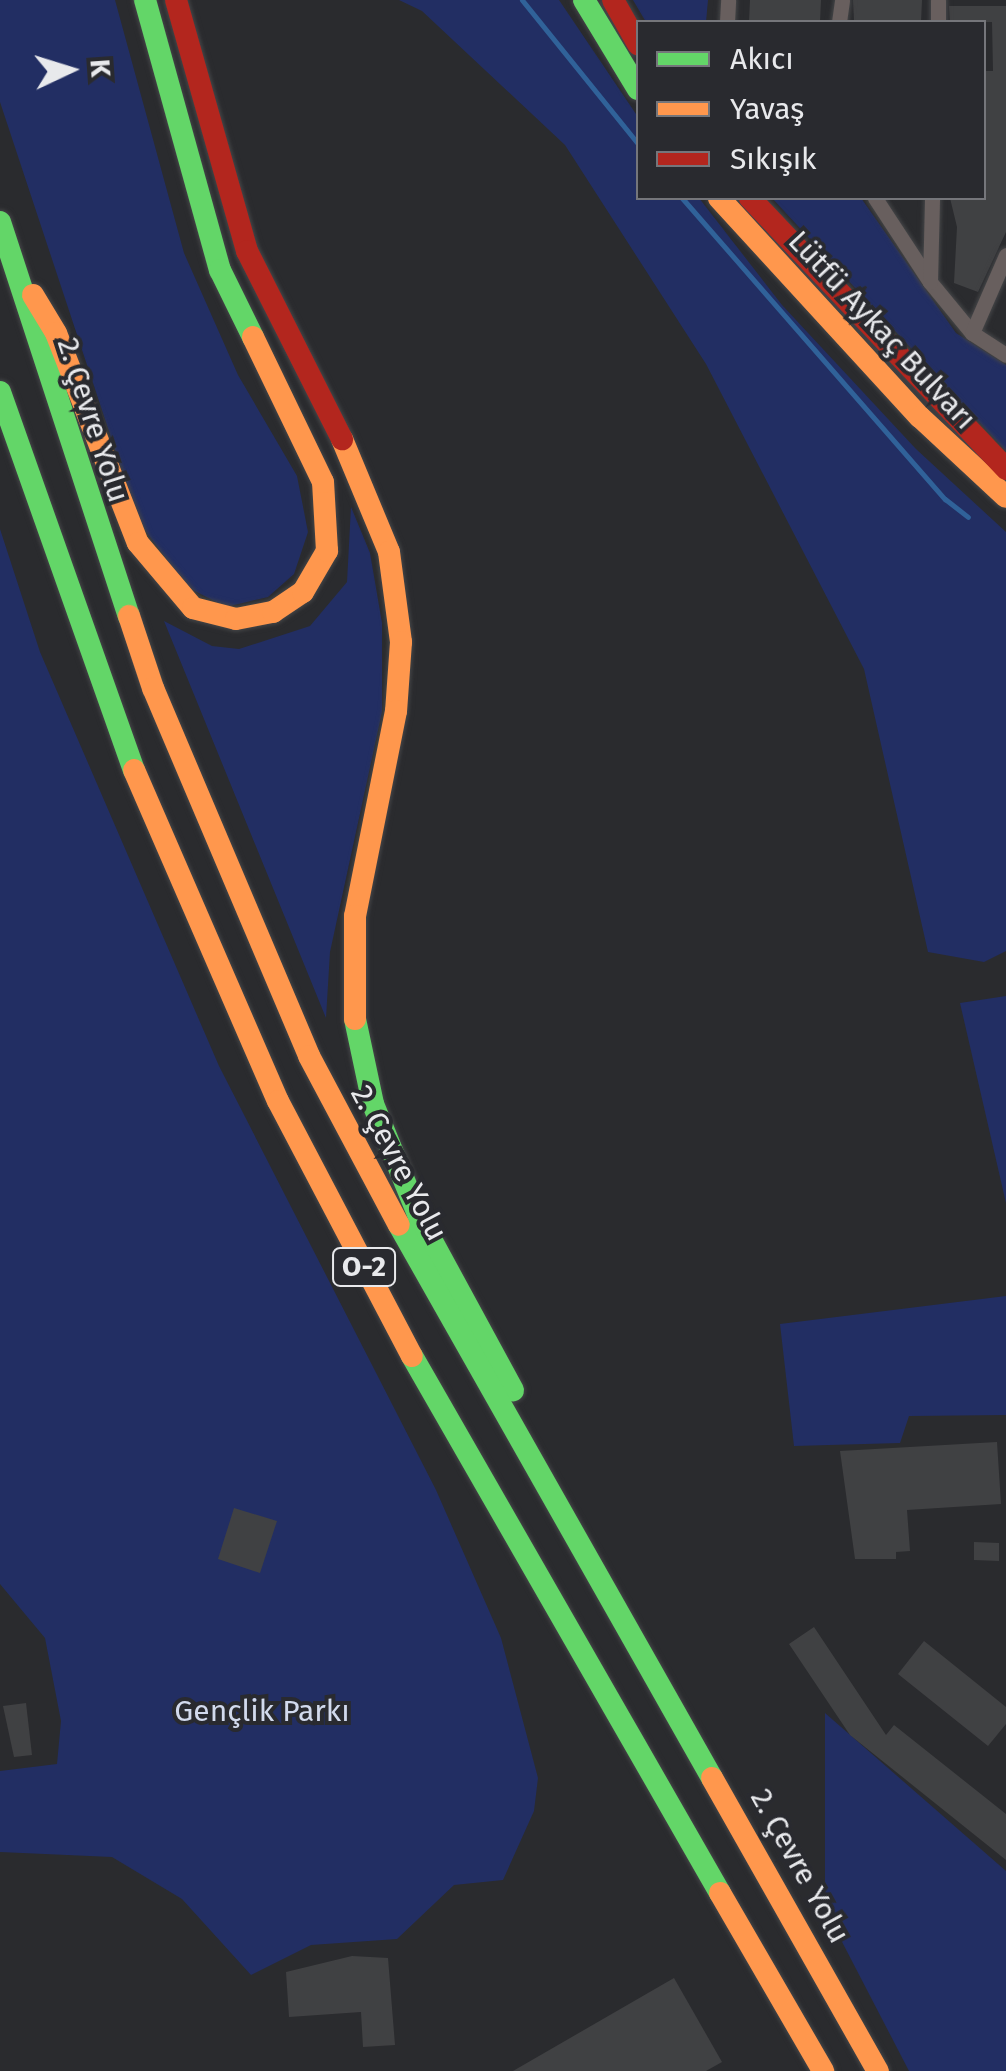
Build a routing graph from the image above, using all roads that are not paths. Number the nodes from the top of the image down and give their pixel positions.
1 (145, 0) edge
2 (176, 0) edge
3 (584, 0) edge
4 (612, 0) edge
5 (636, 41) edge
6 (636, 86) edge
7 (721, 200) edge
8 (752, 200) edge
9 (877, 200) edge
10 (932, 200) edge
11 (0, 222) edge
12 (1006, 255) edge
13 (11, 260) junction
14 (930, 282) junction
15 (972, 333) junction
16 (1006, 355) edge
17 (2, 402) edge
18 (1006, 469) edge
19 (1006, 497) edge
20 (549, 1490) junction
21 (822, 2071) edge
22 (878, 2071) edge

1 - 13 main road
2 - 20 main road
3 - 6 main road
4 - 5 main road
7 - 19 main road, Lütfü Aykaç Bulvarı
8 - 18 main road, Lütfü Aykaç Bulvarı
9 - 14 street
10 - 14 street
11 - 13 main road, 2. Çevre Yolu / O-2
12 - 15 street
13 - 20 main road, 2. Çevre Yolu / O-2
14 - 15 street
15 - 16 street
17 - 21 main road, O-2
20 - 22 main road, 2. Çevre Yolu / O-2

